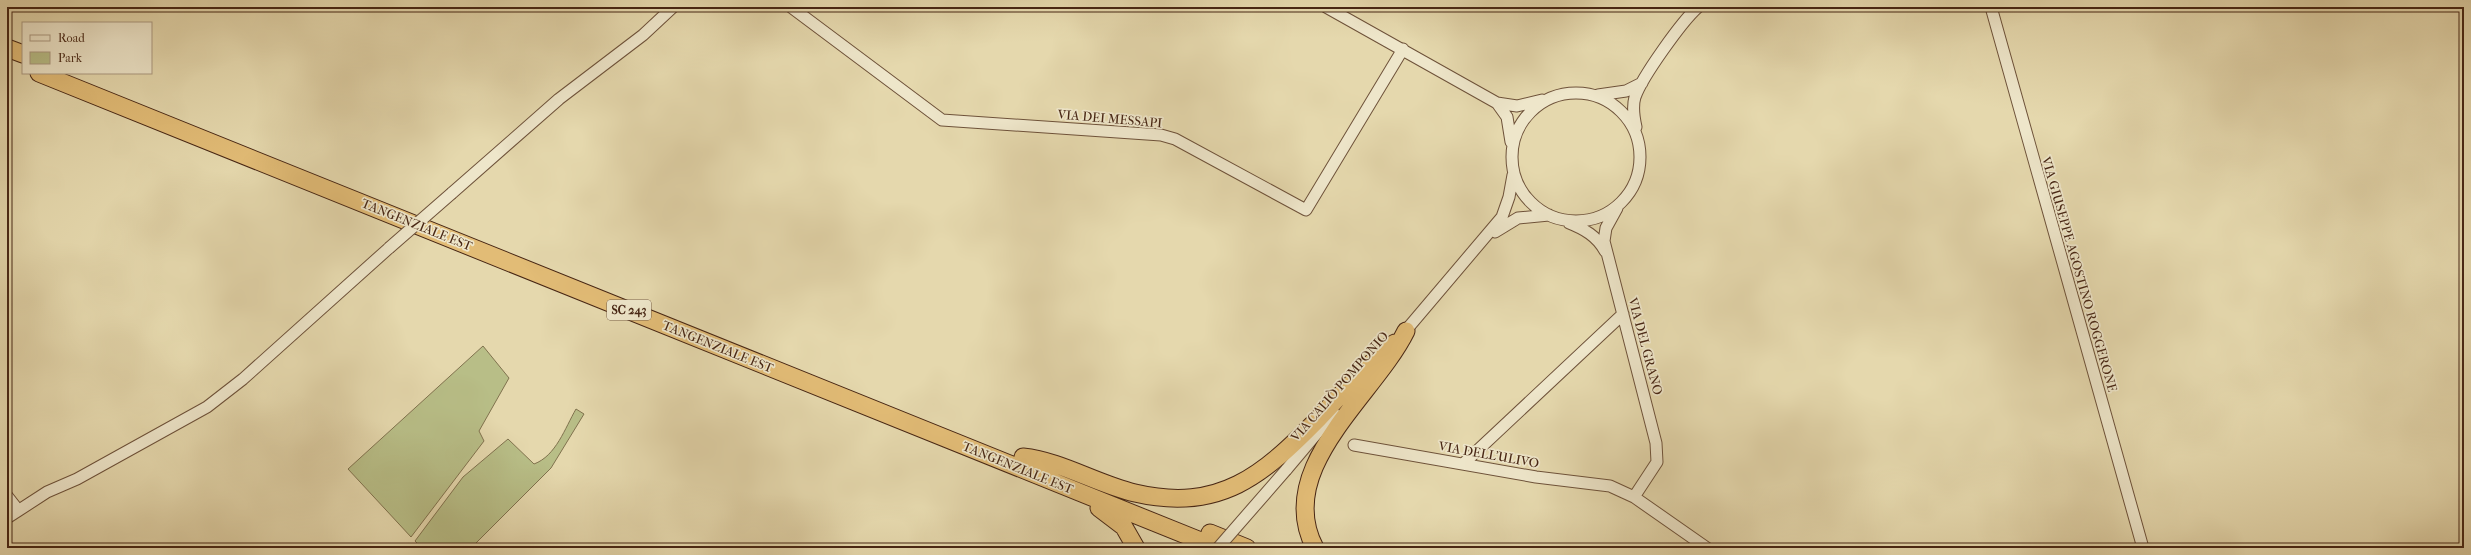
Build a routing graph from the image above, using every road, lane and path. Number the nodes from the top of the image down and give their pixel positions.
1 (673, 7) edge
2 (791, 7) edge
3 (1326, 7) edge
4 (1698, 7) edge
5 (1991, 7) edge
6 (7, 48) edge
7 (1403, 49) junction
8 (22, 54) edge
9 (7, 60) edge
10 (22, 67) edge
11 (41, 74) edge
12 (72, 74) edge
13 (1644, 81) junction
14 (1596, 95) junction
15 (1549, 98) junction
16 (1497, 103) junction
17 (1639, 141) junction
18 (1511, 152) junction
19 (1513, 172) junction
20 (1617, 208) junction
21 (1549, 216) junction
22 (1561, 220) junction
23 (1482, 242) junction
24 (1608, 257) junction
25 (1623, 314) junction
26 (1400, 337) junction
27 (1354, 445) dead end
28 (1023, 457) junction
29 (1001, 460) junction
30 (1463, 464) junction
31 (7, 496) edge
32 (1634, 497) junction
33 (18, 510) junction
34 (7, 518) edge
35 (1136, 548) edge
36 (1218, 548) edge
37 (1247, 548) edge
38 (1315, 548) edge
39 (1707, 548) edge
40 (2142, 548) edge

1 - 33 street, bridge
2 - 7 street, VIA DEI MESSAPI
3 - 7 street
4 - 13 street, VIA CALIÒ POMPONIO
5 - 40 street, VIA GIUSEPPE AGOSTINO ROGGERONE
6 - 8 highway
7 - 16 street
9 - 10 highway
11 - 29 highway, TANGENZIALE EST / SC 243
12 - 28 highway, TANGENZIALE EST / SC 243
13 - 14 street, VIA CALIÒ POMPONIO
13 - 17 street, VIA CALIÒ POMPONIO
14 - 15 street, VIA CALIÒ POMPONIO
14 - 17 street, VIA CALIÒ POMPONIO
15 - 16 street
15 - 18 street, VIA CALIÒ POMPONIO
16 - 18 street
17 - 20 street, VIA CALIÒ POMPONIO
18 - 19 street, VIA CALIÒ POMPONIO
19 - 21 street, VIA CALIÒ POMPONIO
19 - 23 street, VIA CALIÒ POMPONIO
20 - 22 street, VIA CALIÒ POMPONIO
20 - 24 street
21 - 22 street, VIA CALIÒ POMPONIO
21 - 23 street, VIA CALIÒ POMPONIO
22 - 24 street
23 - 26 street, VIA CALIÒ POMPONIO
24 - 25 street, VIA DEL GRANO
25 - 30 street
25 - 32 street, VIA DEL GRANO
26 - 28 highway
26 - 36 street, VIA CALIÒ POMPONIO, bridge
26 - 38 highway
27 - 30 street, VIA DELL'ULIVO
28 - 37 highway, TANGENZIALE EST / SC 243
29 - 35 highway
29 - 36 highway, TANGENZIALE EST / SC 243
30 - 32 street, VIA DELL'ULIVO
31 - 33 street
32 - 39 street, VIA DELL'ULIVO
33 - 34 street

